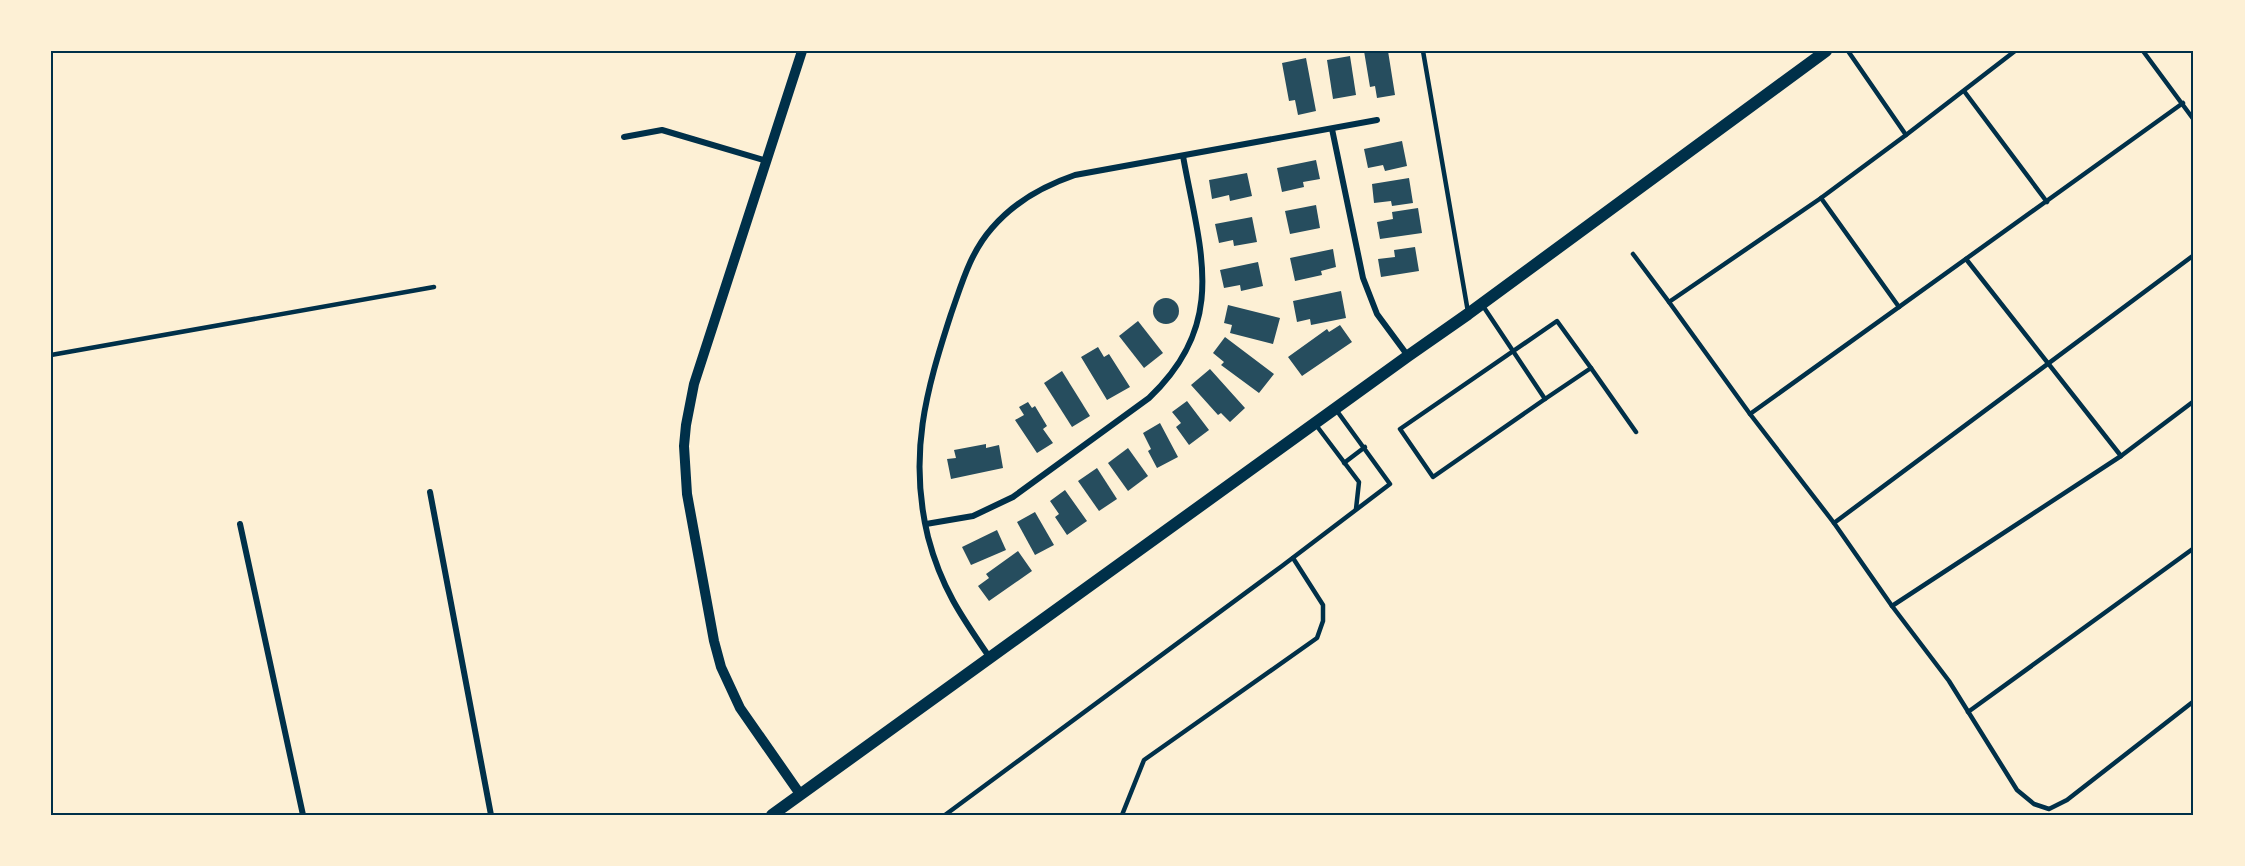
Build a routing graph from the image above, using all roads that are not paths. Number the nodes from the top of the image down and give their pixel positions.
1 (802, 51) edge
2 (1423, 51) edge
3 (1826, 51) edge
4 (1848, 51) edge
5 (2015, 51) edge
6 (2143, 51) edge
7 (1964, 90) junction
8 (2183, 103) junction
9 (1377, 120) dead end
10 (2194, 120) edge
11 (1332, 129) junction
12 (1906, 135) junction
13 (624, 137) dead end
14 (1183, 156) junction
15 (768, 161) junction
16 (1821, 198) junction
17 (2047, 202) junction
18 (1633, 254) dead end
19 (2194, 255) edge
20 (1966, 259) junction
21 (434, 287) dead end
22 (1669, 302) junction
23 (1481, 304) junction
24 (1899, 308) junction
25 (1468, 314) junction
26 (1514, 351) junction
27 (51, 355) edge
28 (1408, 356) junction
29 (2049, 362) junction
30 (1591, 368) junction
31 (1545, 399) junction
32 (2194, 401) edge
33 (1335, 408) junction
34 (1750, 414) junction
35 (1315, 423) junction
36 (1636, 432) dead end
37 (1365, 447) junction
38 (2121, 456) junction
39 (1344, 463) junction
40 (430, 492) dead end
41 (1356, 508) junction
42 (1834, 522) junction
43 (240, 524) dead end
44 (926, 524) junction
45 (2194, 548) edge
46 (1293, 558) junction
47 (1892, 606) junction
48 (990, 658) junction
49 (2194, 701) edge
50 (1968, 712) junction
51 (800, 794) junction
52 (303, 815) edge
53 (491, 815) edge
54 (772, 815) edge
55 (945, 815) edge
56 (1122, 815) edge

1 - 15 street
2 - 25 lane
3 - 23 main road
4 - 12 lane
5 - 7 lane
6 - 8 lane
7 - 12 lane
7 - 17 lane
8 - 10 lane
8 - 17 lane
9 - 11 street
11 - 14 street
11 - 28 street
12 - 16 lane
13 - 15 street
14 - 44 street
14 - 44 street
15 - 51 street
16 - 22 lane
16 - 24 lane
17 - 20 lane
18 - 22 lane
19 - 29 lane
20 - 24 lane
20 - 29 lane
21 - 27 lane
22 - 34 lane
23 - 25 main road
23 - 26 lane
24 - 34 lane
25 - 28 main road
26 - 30 lane
26 - 31 lane
26 - 31 lane
28 - 33 main road
29 - 38 lane
29 - 42 lane
30 - 31 lane
30 - 36 lane
32 - 38 lane
33 - 35 main road
33 - 37 lane
34 - 42 lane
35 - 39 lane
35 - 48 main road
37 - 39 lane
37 - 41 lane
38 - 47 lane
39 - 41 lane
40 - 53 street
41 - 46 lane
42 - 47 lane
43 - 52 street
44 - 48 street
45 - 50 lane
46 - 55 lane
46 - 56 lane
47 - 50 lane
48 - 51 main road
49 - 50 lane
51 - 54 main road

